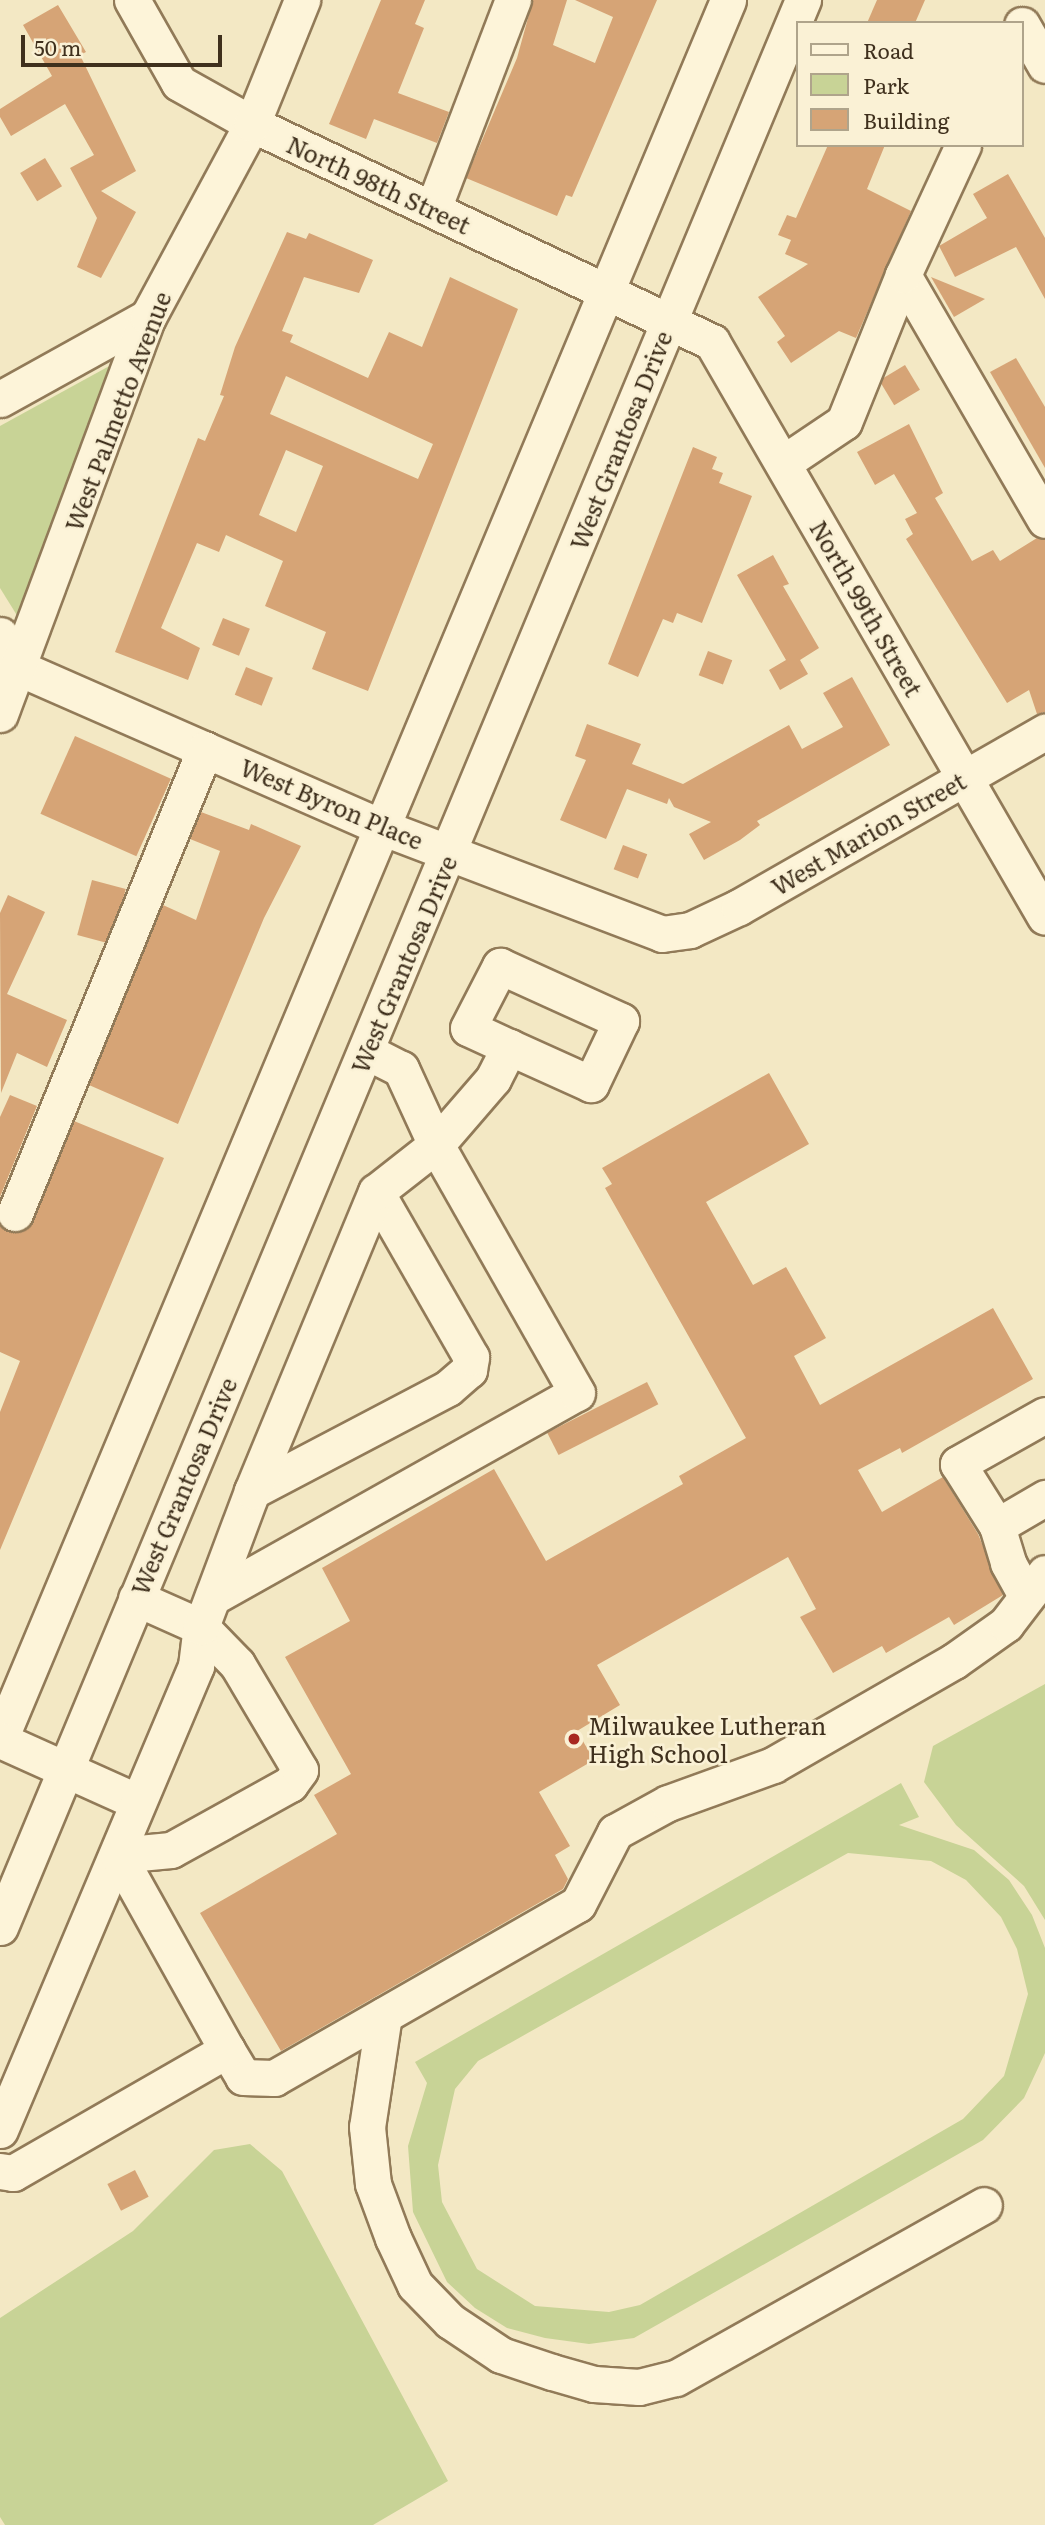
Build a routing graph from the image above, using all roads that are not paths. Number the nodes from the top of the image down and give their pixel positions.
1 (132, 0) edge
2 (302, 0) edge
3 (513, 0) edge
4 (728, 0) edge
5 (803, 0) edge
6 (1008, 0) edge
7 (1020, 21) edge
8 (1024, 27) edge
9 (1045, 64) edge
10 (1024, 77) edge
11 (252, 124) junction
12 (962, 147) edge
13 (433, 209) junction
14 (902, 275) junction
15 (607, 290) junction
16 (148, 317) junction
17 (669, 320) junction
18 (0, 399) edge
19 (783, 463) junction
20 (1045, 520) edge
21 (0, 635) edge
22 (19, 668) junction
23 (0, 714) edge
24 (1045, 732) edge
25 (205, 749) junction
26 (965, 776) junction
27 (382, 827) junction
28 (449, 853) junction
29 (1045, 917) edge
30 (690, 930) joint
31 (509, 1047) dead end
32 (366, 1051) junction
33 (436, 1145) junction
34 (376, 1192) junction
35 (15, 1213) dead end
36 (1045, 1415) edge
37 (252, 1490) junction
38 (1045, 1498) edge
39 (997, 1526) junction
40 (1036, 1585) edge
41 (136, 1598) junction
42 (207, 1612) junction
43 (0, 1740) edge
44 (65, 1767) junction
45 (136, 1801) junction
46 (118, 1855) junction
47 (0, 1927) edge
48 (384, 2015) junction
49 (227, 2050) junction
50 (1, 2122) edge
51 (0, 2171) edge
52 (984, 2205) dead end

1 - 11 street, North 98th Street
2 - 11 street, West Palmetto Avenue
3 - 13 street
4 - 15 street
5 - 17 street, West Grantosa Drive
6 - 7 street
8 - 9 street
9 - 10 street
11 - 13 street, North 98th Street
11 - 16 street, West Palmetto Avenue
12 - 14 street
13 - 15 street, North 98th Street
14 - 19 street
14 - 20 street
15 - 17 street, North 98th Street
15 - 27 street
16 - 18 street
16 - 22 street, West Palmetto Avenue
17 - 19 street, North 99th Street
17 - 28 street, West Grantosa Drive
19 - 26 street, North 99th Street
21 - 22 street
22 - 23 street, West Palmetto Avenue
22 - 25 street, West Byron Place
24 - 26 street, West Marion Street
25 - 27 street, West Byron Place
25 - 35 street
26 - 29 street, North 99th Street
26 - 30 street, West Marion Street
27 - 28 street, West Byron Place
27 - 43 street
28 - 30 street, West Byron Place
28 - 32 street, West Grantosa Drive
31 - 33 street
32 - 33 street
32 - 41 street, West Grantosa Drive
33 - 34 street
33 - 42 street
34 - 37 street
34 - 37 street
36 - 39 street
37 - 42 street
38 - 39 street
39 - 40 street
40 - 48 street
41 - 42 street
41 - 44 street, West Grantosa Drive
42 - 45 street
42 - 46 street
43 - 44 street
44 - 45 street
44 - 47 street, West Grantosa Drive
45 - 46 street
46 - 49 street
46 - 50 street
48 - 49 street
48 - 52 street
49 - 51 street

